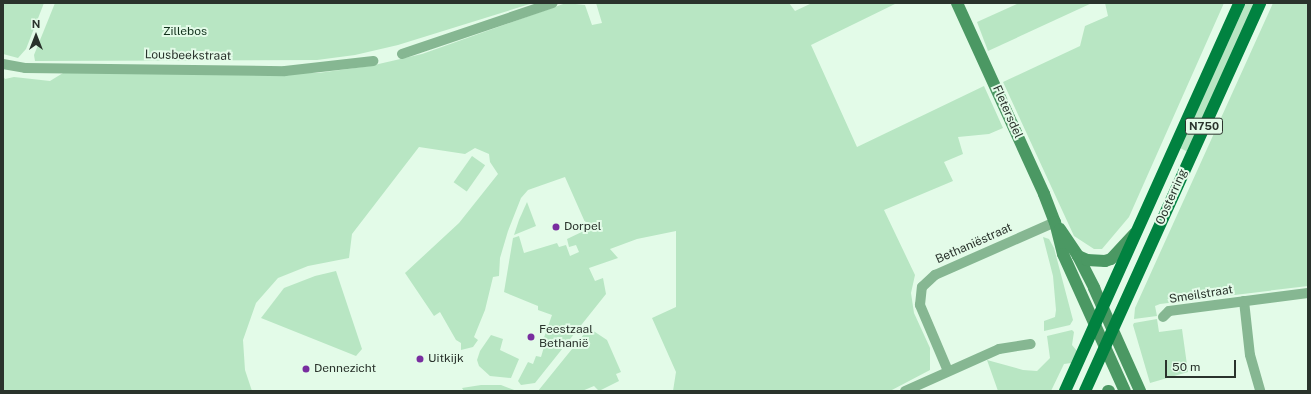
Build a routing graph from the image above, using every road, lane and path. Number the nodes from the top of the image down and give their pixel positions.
1 (553, 3) edge
2 (957, 3) edge
3 (1239, 3) edge
4 (1260, 3) edge
5 (402, 54) dead end
6 (373, 61) dead end
7 (3, 64) edge
8 (1055, 222) junction
9 (1137, 230) junction
10 (1078, 256) junction
11 (1308, 293) edge
12 (1244, 301) junction
13 (1103, 308) junction
14 (1163, 316) dead end
15 (1094, 326) junction
16 (1112, 329) junction
17 (1031, 344) dead end
18 (1105, 348) junction
19 (948, 371) junction
20 (905, 391) edge
21 (1065, 391) edge
22 (1086, 391) edge
23 (1125, 391) edge
24 (1140, 391) edge
25 (1260, 391) edge

1 - 5 street
2 - 8 street, Fletersdel
3 - 9 main road, Oosterring / N750
4 - 16 main road, Oosterring / N750
6 - 7 street, Lousbeekstraat
8 - 10 street, Fletersdel
8 - 15 street, Fletersdel
8 - 19 street, Bethaniëstraat
9 - 10 street
9 - 13 main road, Oosterring / N750
10 - 13 street, Fletersdel
11 - 12 street, Smeilstraat
12 - 14 street, Smeilstraat
12 - 25 street, Smeilstraat
13 - 15 main road, Oosterring / N750
13 - 16 street, Fletersdel
15 - 18 street, Fletersdel
15 - 21 main road, Oosterring / N750
16 - 18 main road, Oosterring / N750
16 - 24 street, Fletersdel
17 - 19 street
18 - 22 main road, Oosterring / N750
18 - 23 street, Fletersdel
19 - 20 street

